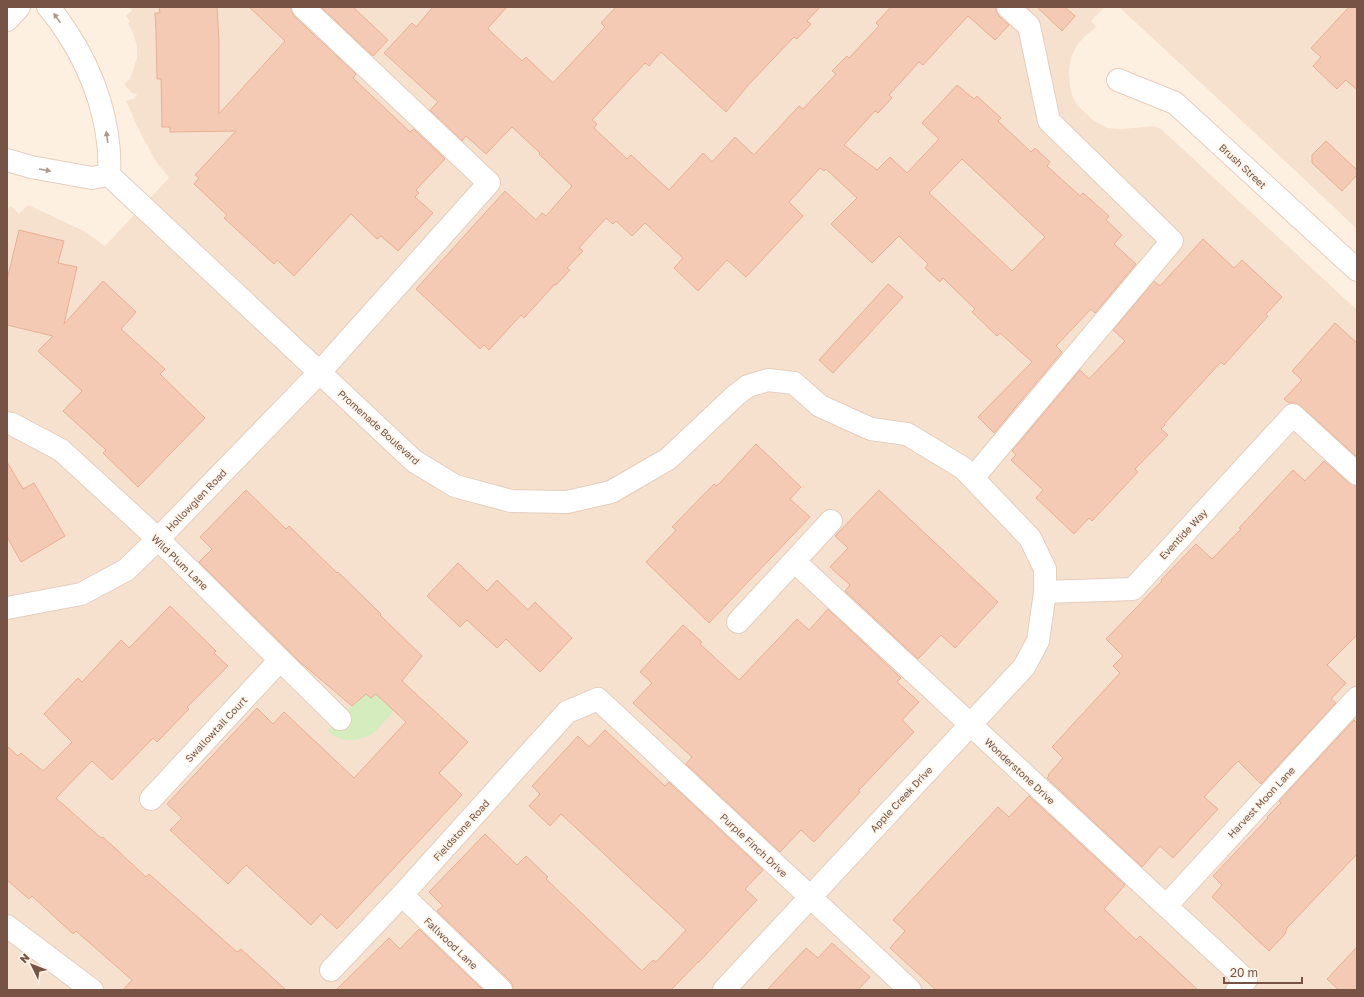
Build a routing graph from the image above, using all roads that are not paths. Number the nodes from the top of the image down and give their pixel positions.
1 (19, 7) edge
2 (48, 7) edge
3 (303, 7) edge
4 (1008, 7) edge
5 (7, 20) edge
6 (1118, 80) dead end
7 (7, 160) edge
8 (109, 176) junction
9 (1357, 270) edge
10 (319, 373) junction
11 (7, 423) edge
12 (1357, 474) edge
13 (974, 478) junction
14 (831, 521) dead end
15 (158, 539) junction
16 (794, 561) junction
17 (1045, 592) junction
18 (7, 608) edge
19 (738, 622) dead end
20 (280, 660) junction
21 (1357, 698) edge
22 (598, 699) joint
23 (340, 719) dead end
24 (970, 724) junction
25 (151, 799) dead end
26 (402, 895) junction
27 (810, 897) junction
28 (1166, 906) junction
29 (7, 926) edge
30 (331, 970) dead end
31 (1241, 985) edge
32 (92, 990) edge
33 (501, 990) edge
34 (724, 990) edge
35 (910, 990) edge

1 - 5 street
8 -> 2 street
3 - 10 street, Hollowglen Road
4 - 13 street
6 - 9 street, Brush Street
7 -> 8 street
8 - 10 street, Promenade Boulevard
10 - 13 street, Promenade Boulevard
10 - 15 street, Hollowglen Road
11 - 15 street, Wild Plum Lane
12 - 17 street, Eventide Way
13 - 17 street, Promenade Boulevard
14 - 16 street
15 - 18 street, Hollowglen Road
15 - 20 street, Wild Plum Lane
16 - 19 street
16 - 24 street, Wonderstone Drive
17 - 24 street, Apple Creek Drive
20 - 23 street, Wild Plum Lane
20 - 25 street, Swallowtail Court
21 - 28 street, Harvest Moon Lane
22 - 26 street, Fieldstone Road
22 - 27 street, Purple Finch Drive
24 - 27 street, Apple Creek Drive
24 - 28 street, Wonderstone Drive
26 - 30 street, Fieldstone Road
26 - 33 street, Fallwood Lane
27 - 34 street, Apple Creek Drive
27 - 35 street, Purple Finch Drive
28 - 31 street, Wonderstone Drive
29 - 32 street

